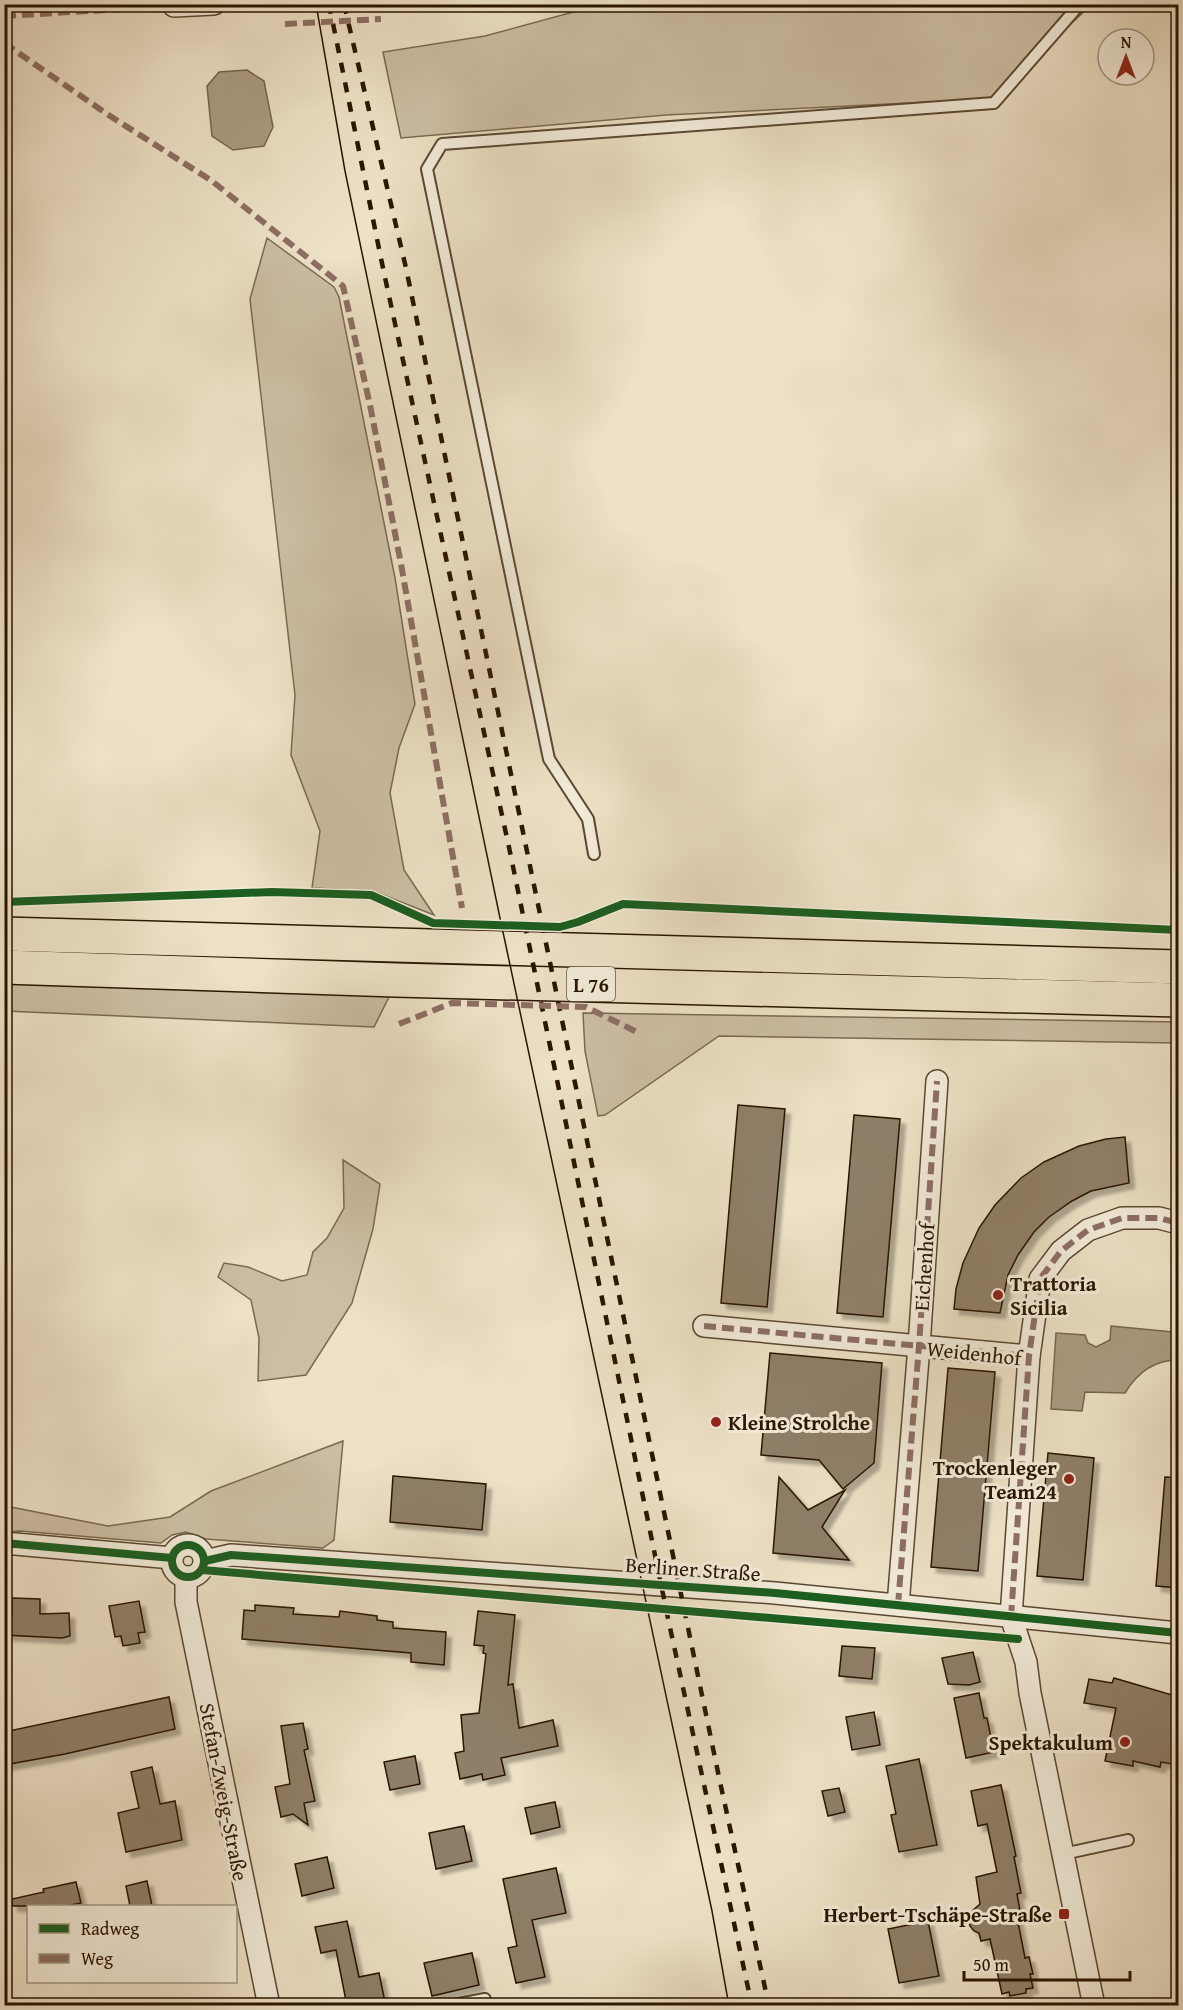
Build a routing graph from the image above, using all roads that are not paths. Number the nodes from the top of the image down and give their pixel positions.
1 (214, 4) edge
2 (1080, 4) edge
3 (174, 6) dead end
4 (594, 854) dead end
5 (4, 934) edge
6 (4, 967) edge
7 (1179, 967) edge
8 (1179, 1000) edge
9 (936, 1081) dead end
10 (1179, 1223) edge
11 (704, 1326) dead end
12 (919, 1346) junction
13 (1029, 1356) junction
14 (4, 1543) edge
15 (172, 1558) junction
16 (205, 1561) junction
17 (186, 1577) junction
18 (898, 1605) junction
19 (1011, 1617) junction
20 (1179, 1633) edge
21 (1128, 1840) dead end
22 (1063, 1854) junction
23 (485, 1999) dead end
24 (269, 2006) edge
25 (448, 2006) edge
26 (1094, 2006) edge

1 - 3 street
2 - 4 lane
5 - 7 main road, L 76
6 - 8 main road, L 76
9 - 12 street, Eichenhof
10 - 13 street
11 - 12 street
12 - 13 street, Weidenhof
12 - 18 street, Weidenhof
13 - 19 street, Weidenhof
14 - 15 street
15 - 16 street
15 - 17 street
16 - 17 street, Berliner Straße
16 - 18 street, Berliner Straße
17 - 24 street, Stefan-Zweig-Straße
18 - 19 street, Berliner Straße
19 - 20 street, Berliner Straße
19 - 22 street
21 - 22 lane
22 - 26 street
23 - 25 lane

